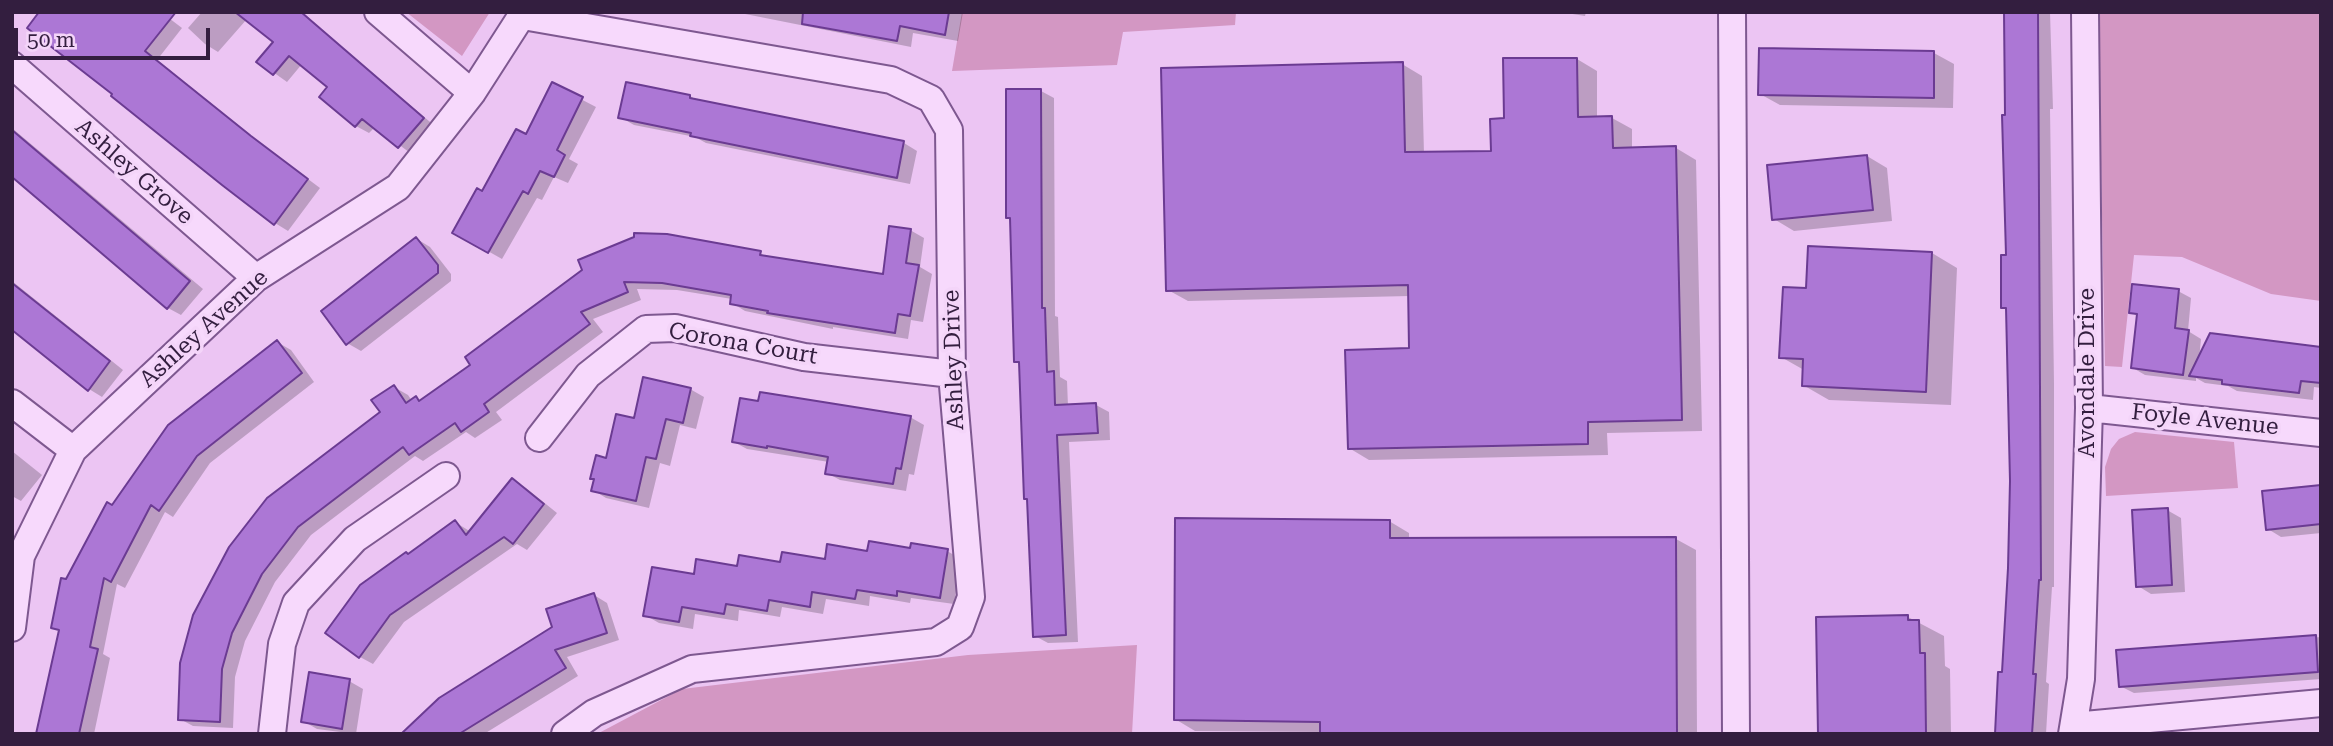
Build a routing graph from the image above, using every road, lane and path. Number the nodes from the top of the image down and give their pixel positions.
1 (378, 12) edge
2 (1732, 12) edge
3 (2085, 12) edge
4 (524, 14) edge
5 (12, 65) edge
6 (472, 93) junction
7 (256, 278) junction
8 (952, 374) junction
9 (12, 403) edge
10 (2089, 408) junction
11 (2321, 433) edge
12 (539, 438) dead end
13 (73, 450) junction
14 (446, 477) dead end
15 (12, 628) edge
16 (2321, 703) edge
17 (2073, 730) edge
18 (272, 734) edge
19 (565, 734) edge
20 (1736, 734) edge

1 - 6 street
2 - 20 street
3 - 10 street, Avondale Drive
4 - 6 street, Ashley Avenue
4 - 8 street, Ashley Drive
5 - 7 street, Ashley Grove
6 - 7 street, Ashley Avenue
7 - 13 street, Ashley Avenue
8 - 12 street, Corona Court
8 - 19 street, Ashley Drive
9 - 13 street
10 - 11 street, Foyle Avenue
10 - 17 street, Avondale Drive
13 - 15 street, Ashley Avenue
14 - 18 street
16 - 17 street

